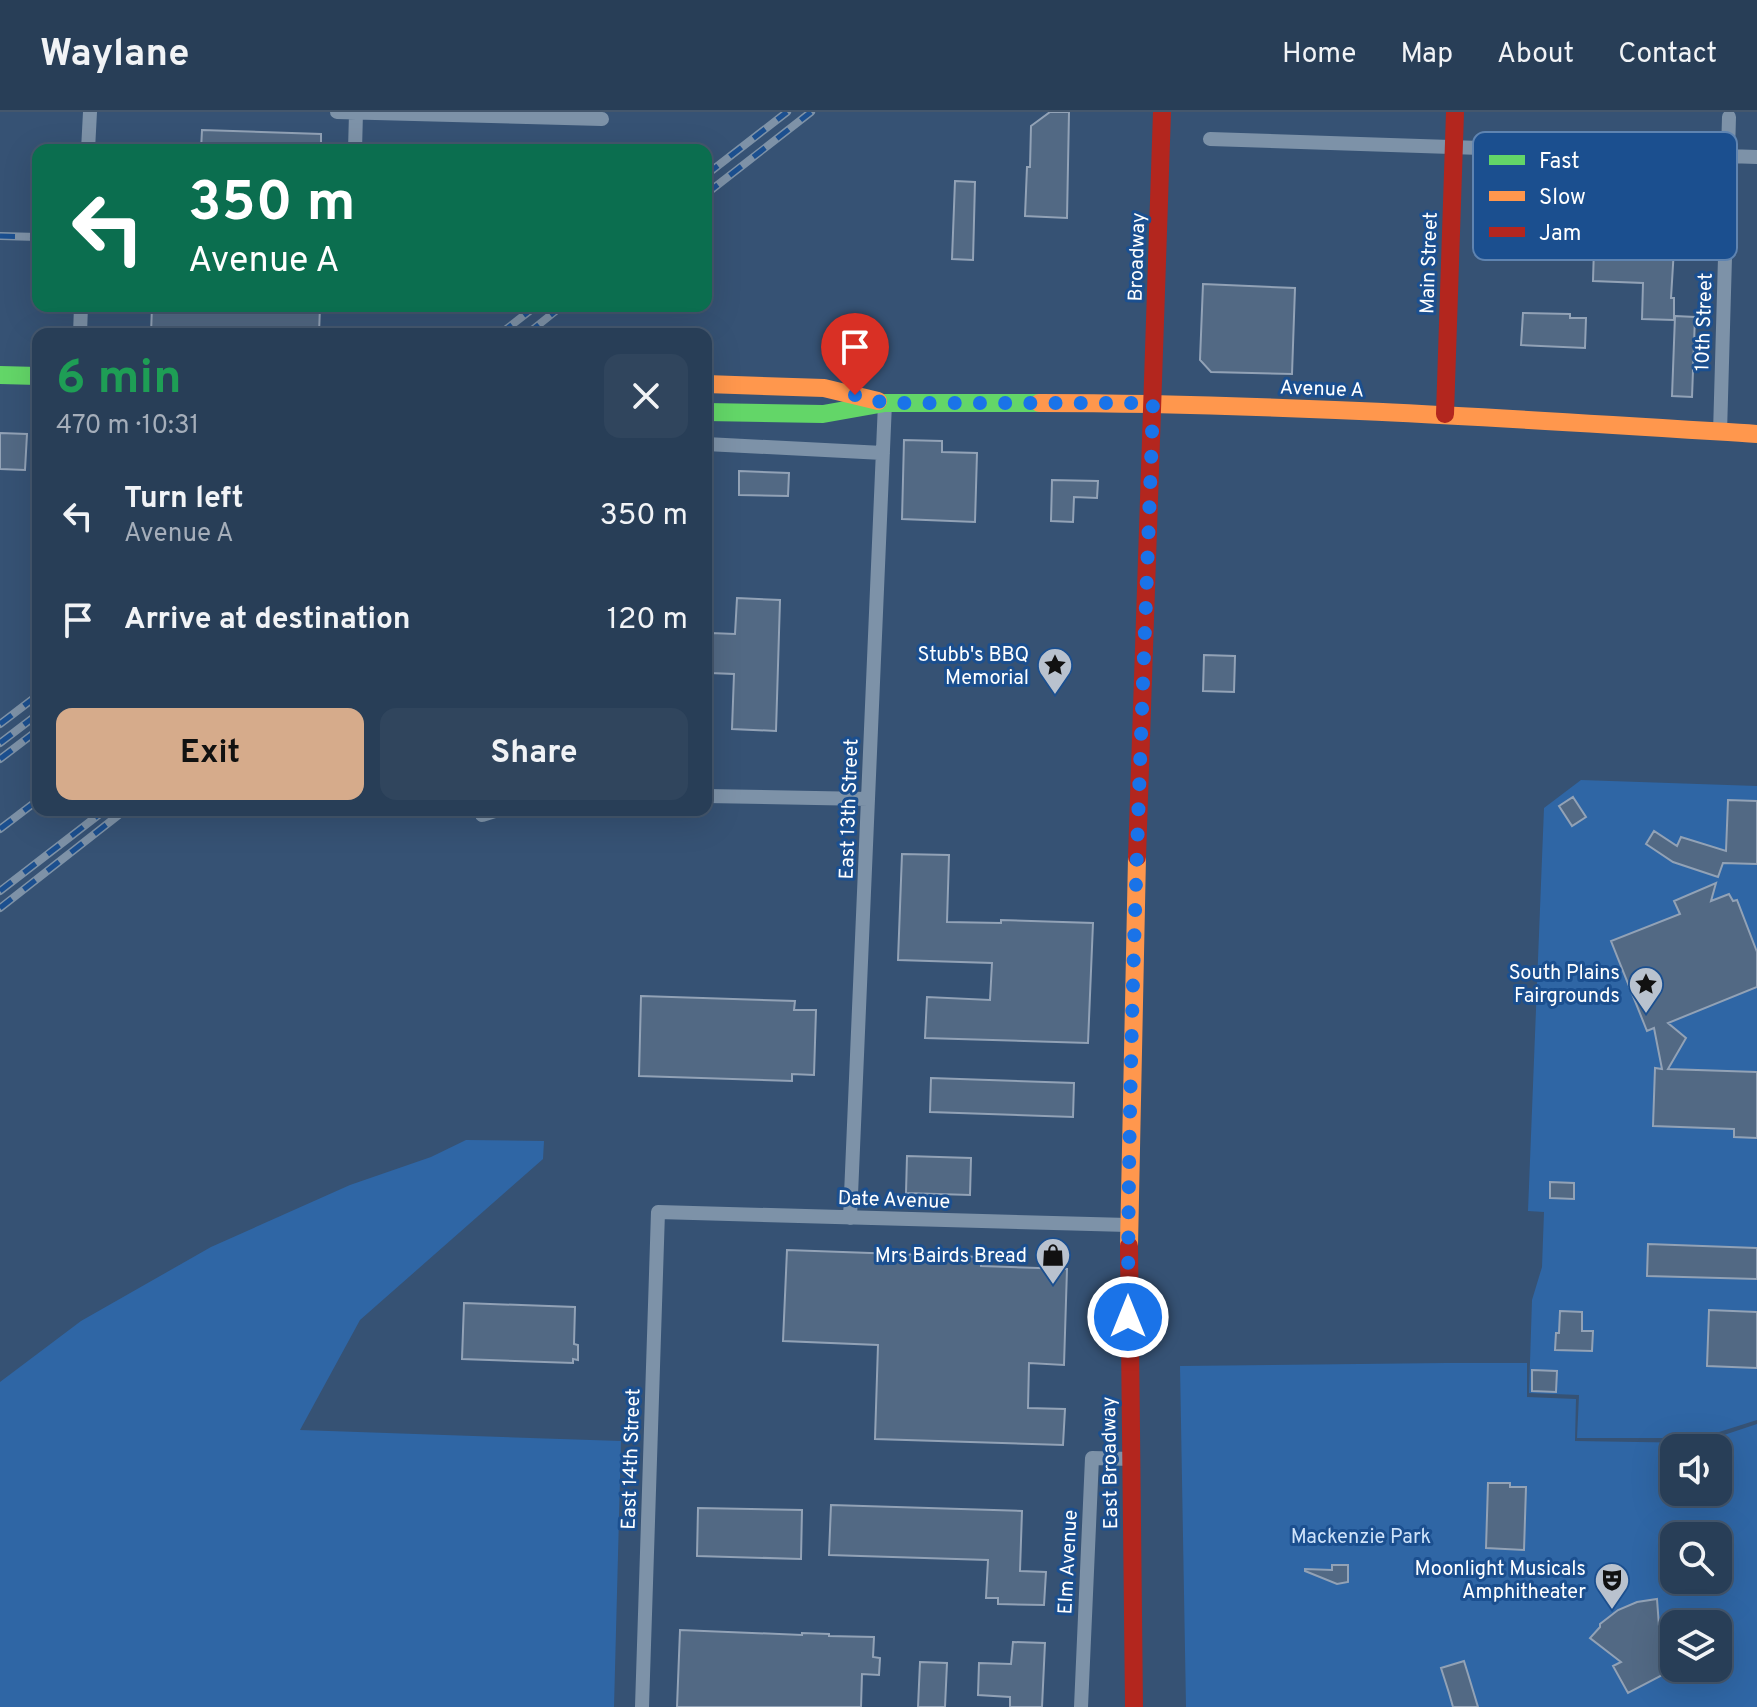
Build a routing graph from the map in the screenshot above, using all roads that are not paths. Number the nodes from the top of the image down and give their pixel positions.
1 (90, 112) edge
2 (337, 112) edge
3 (1162, 112) edge
4 (1455, 112) edge
5 (356, 113) edge
6 (1729, 117) dead end
7 (602, 119) dead end
8 (1729, 132) edge
9 (1210, 139) dead end
10 (88, 144) edge
11 (355, 144) edge
12 (1454, 146) junction
13 (1473, 147) edge
14 (1737, 156) edge
15 (1757, 157) edge
16 (1725, 260) edge
17 (0, 375) edge
18 (32, 376) edge
19 (712, 384) edge
20 (885, 403) junction
21 (1153, 403) junction
22 (712, 412) edge
23 (1445, 414) junction
24 (1720, 433) junction
25 (1757, 434) edge
26 (712, 444) edge
27 (883, 453) junction
28 (712, 796) edge
29 (868, 799) junction
30 (658, 1212) joint
31 (850, 1218) junction
32 (1128, 1225) junction
33 (1132, 1459) junction
34 (642, 1707) edge
35 (1081, 1707) edge
36 (1134, 1707) edge

1 - 10 street
2 - 5 street
3 - 21 main road, Broadway
4 - 12 main road, Main Street
5 - 7 street
5 - 11 street
6 - 8 street, 10th Street
9 - 12 street
12 - 13 street
12 - 23 main road, Main Street
14 - 15 street
16 - 24 street, 10th Street
17 - 18 main road
19 - 20 main road, Avenue A
20 - 21 main road, Avenue A
20 - 22 main road, Avenue A
20 - 27 street, East 13th Street
21 - 23 main road, Avenue A
21 - 32 main road, East Broadway
23 - 24 main road, Avenue A
24 - 25 main road, Avenue A
26 - 27 street
27 - 29 street, East 13th Street
28 - 29 street
29 - 31 street, East 13th Street
30 - 31 street, Date Avenue
30 - 34 street, East 14th Street
31 - 32 street, Date Avenue
32 - 33 main road, East Broadway
33 - 35 street, Elm Avenue
33 - 36 main road, East Broadway

